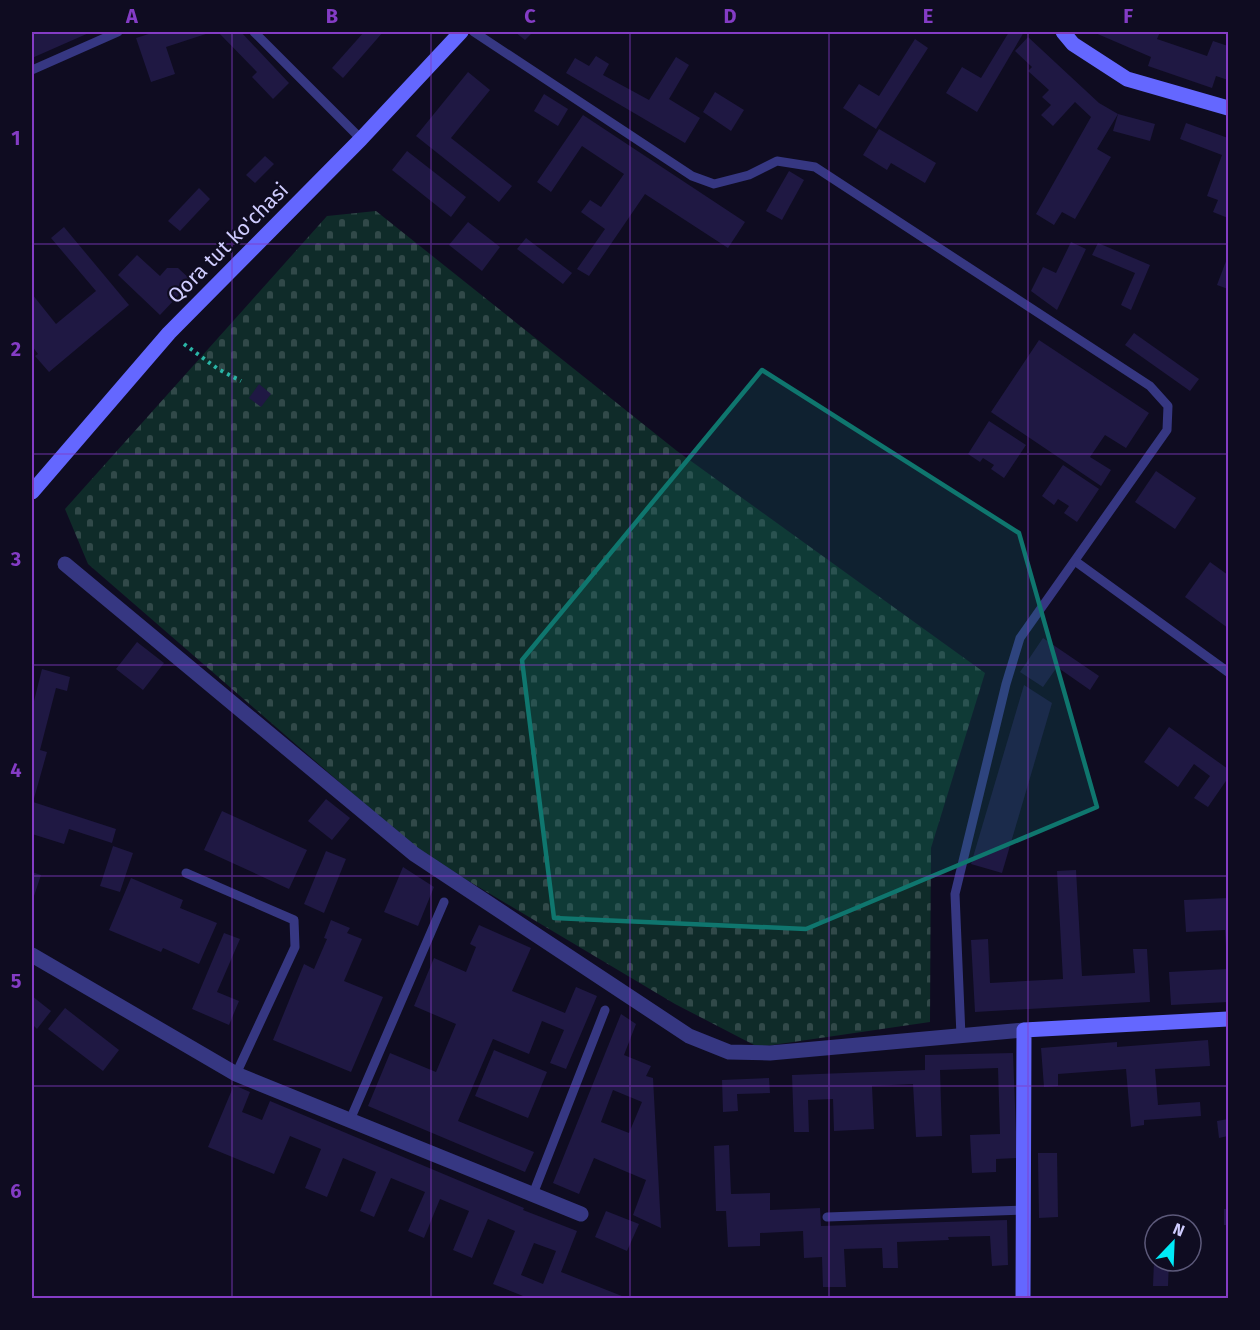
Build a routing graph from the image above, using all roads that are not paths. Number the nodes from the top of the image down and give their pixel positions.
1 (118, 32) edge
2 (254, 32) edge
3 (461, 32) edge
4 (474, 32) edge
5 (1063, 32) edge
6 (32, 70) edge
7 (1228, 108) edge
8 (361, 139) junction
9 (32, 492) edge
10 (1075, 561) junction
11 (64, 564) dead end
12 (1228, 672) edge
13 (186, 873) dead end
14 (444, 902) dead end
15 (32, 955) edge
16 (605, 1010) dead end
17 (1228, 1019) edge
18 (1024, 1030) junction
19 (961, 1036) junction
20 (236, 1074) junction
21 (350, 1120) junction
22 (533, 1194) junction
23 (1024, 1209) junction
24 (581, 1214) dead end
25 (827, 1217) dead end
26 (1023, 1299) edge

1 - 6 lane
2 - 8 lane
3 - 8 street, Qora tut ko'chasi
4 - 10 lane
5 - 7 street
8 - 9 street, Qora tut ko'chasi
10 - 12 lane
10 - 19 lane
11 - 19 street
13 - 20 lane
14 - 21 lane
15 - 20 street
16 - 22 lane
17 - 18 street
18 - 19 street
18 - 23 street
20 - 21 street
21 - 22 street
22 - 24 street
23 - 25 lane
23 - 26 street

